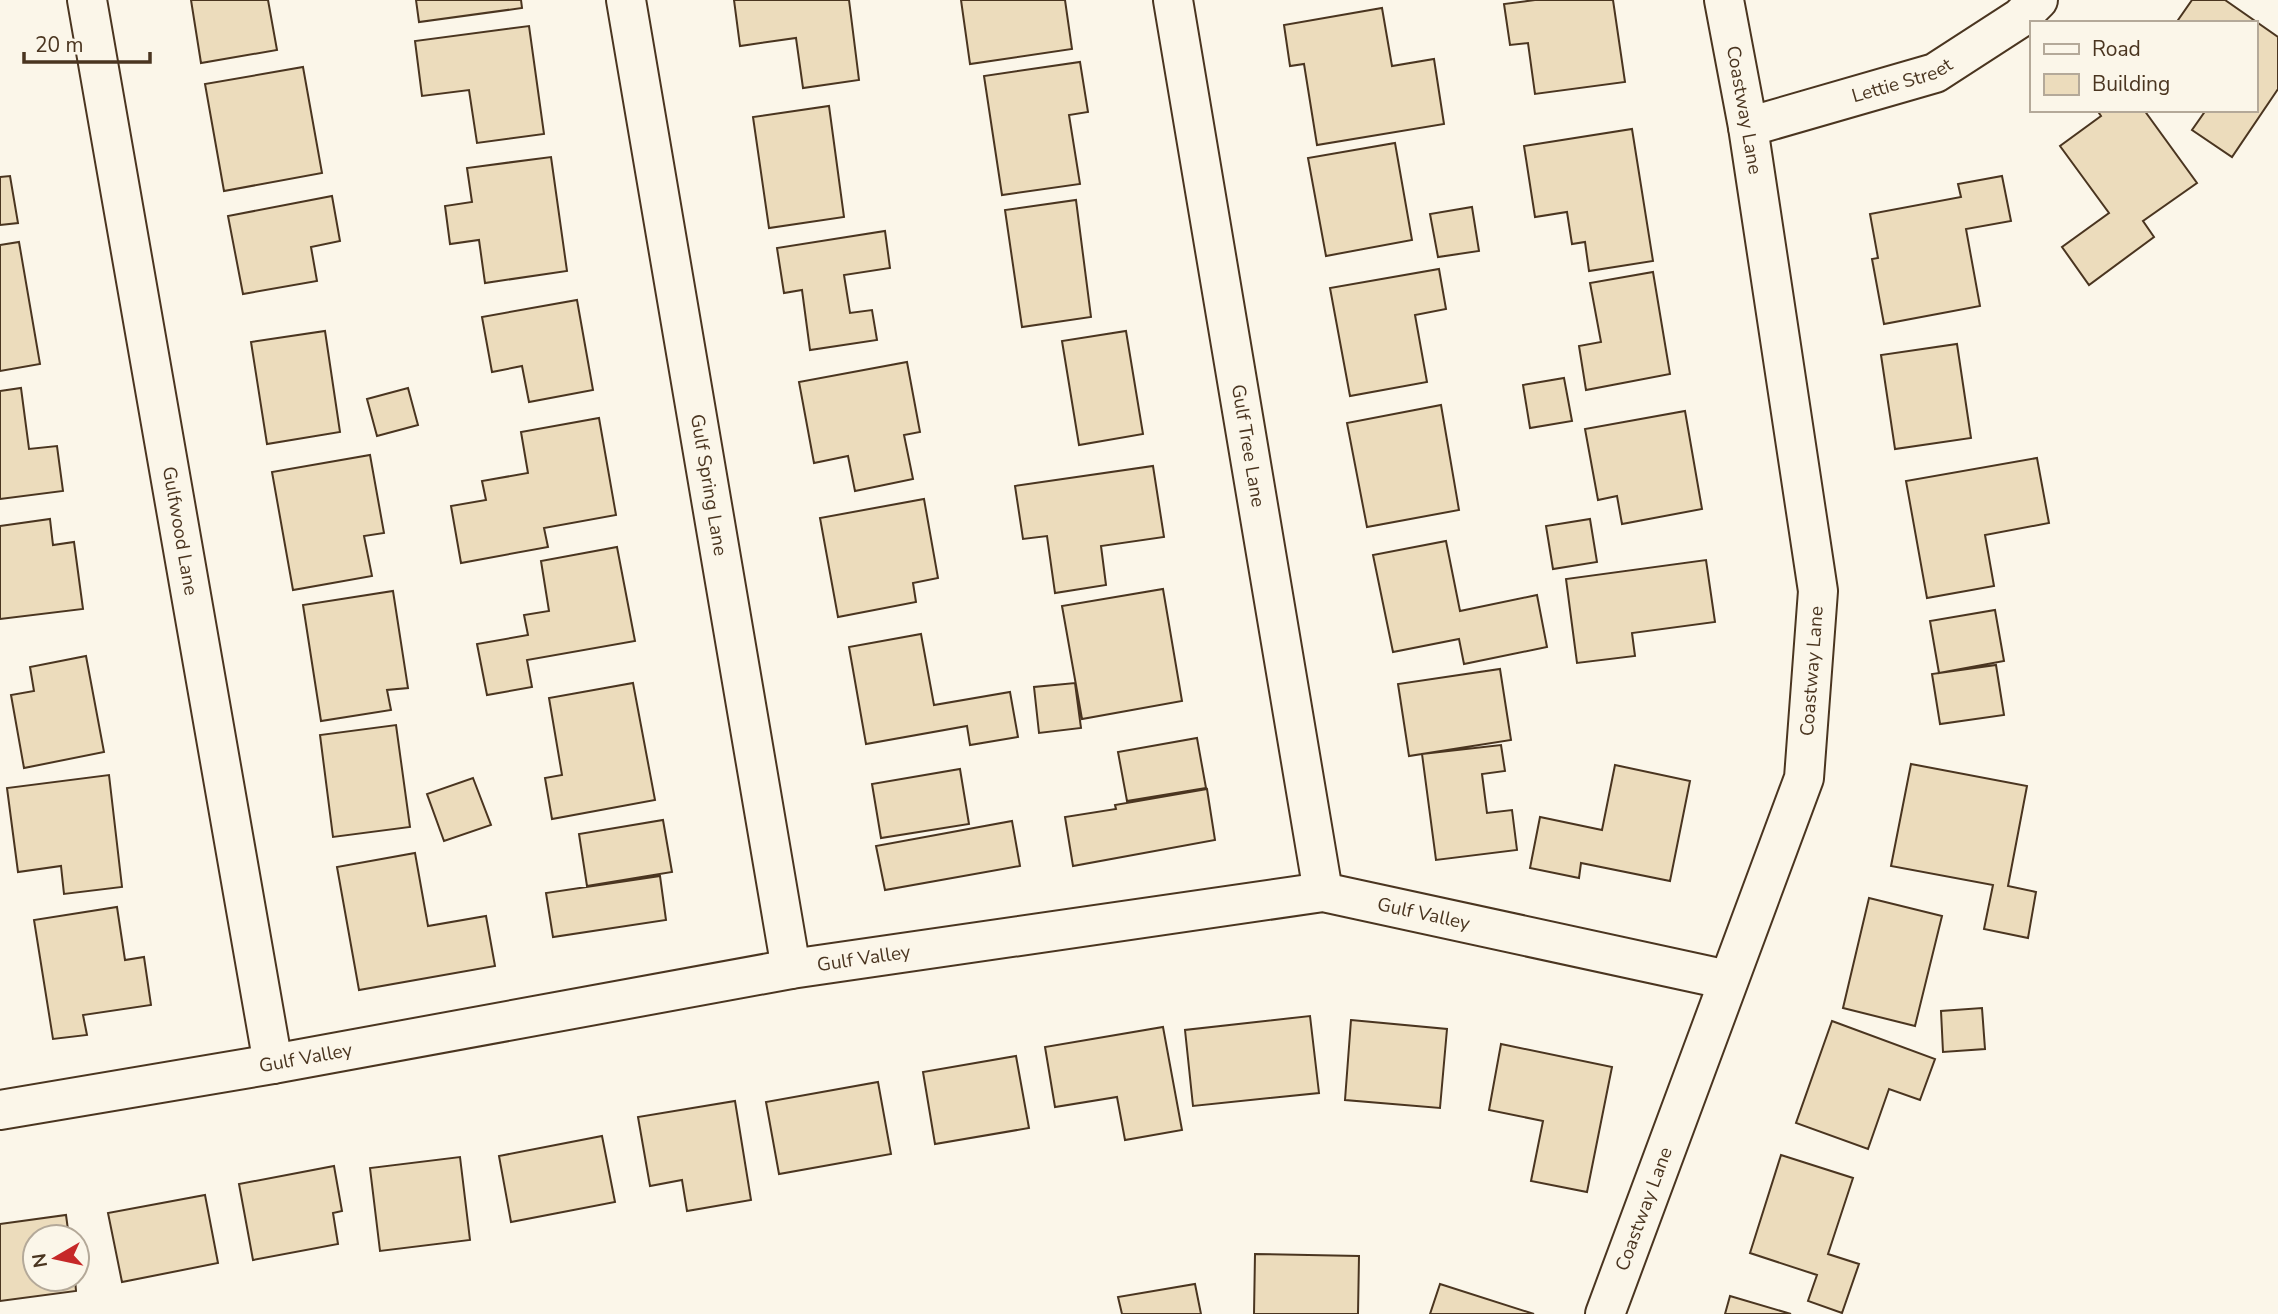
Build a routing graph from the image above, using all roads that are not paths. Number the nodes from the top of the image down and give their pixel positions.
1 (87, 0) edge
2 (626, 0) edge
3 (1173, 0) edge
4 (1724, 0) edge
5 (2038, 0) edge
6 (1748, 127) junction
7 (1323, 892) junction
8 (790, 969) junction
9 (1728, 980) junction
10 (273, 1064) junction
11 (0, 1110) edge
12 (1605, 1314) edge

1 - 10 street, Gulfwood Lane
2 - 8 street, Gulf Spring Lane
3 - 7 street, Gulf Tree Lane
4 - 6 street, Coastway Lane
5 - 6 street, Lettie Street
6 - 9 street, Coastway Lane
7 - 8 street, Gulf Valley
7 - 9 street, Gulf Valley
8 - 10 street, Gulf Valley
9 - 12 street, Coastway Lane
10 - 11 street, Gulf Valley

